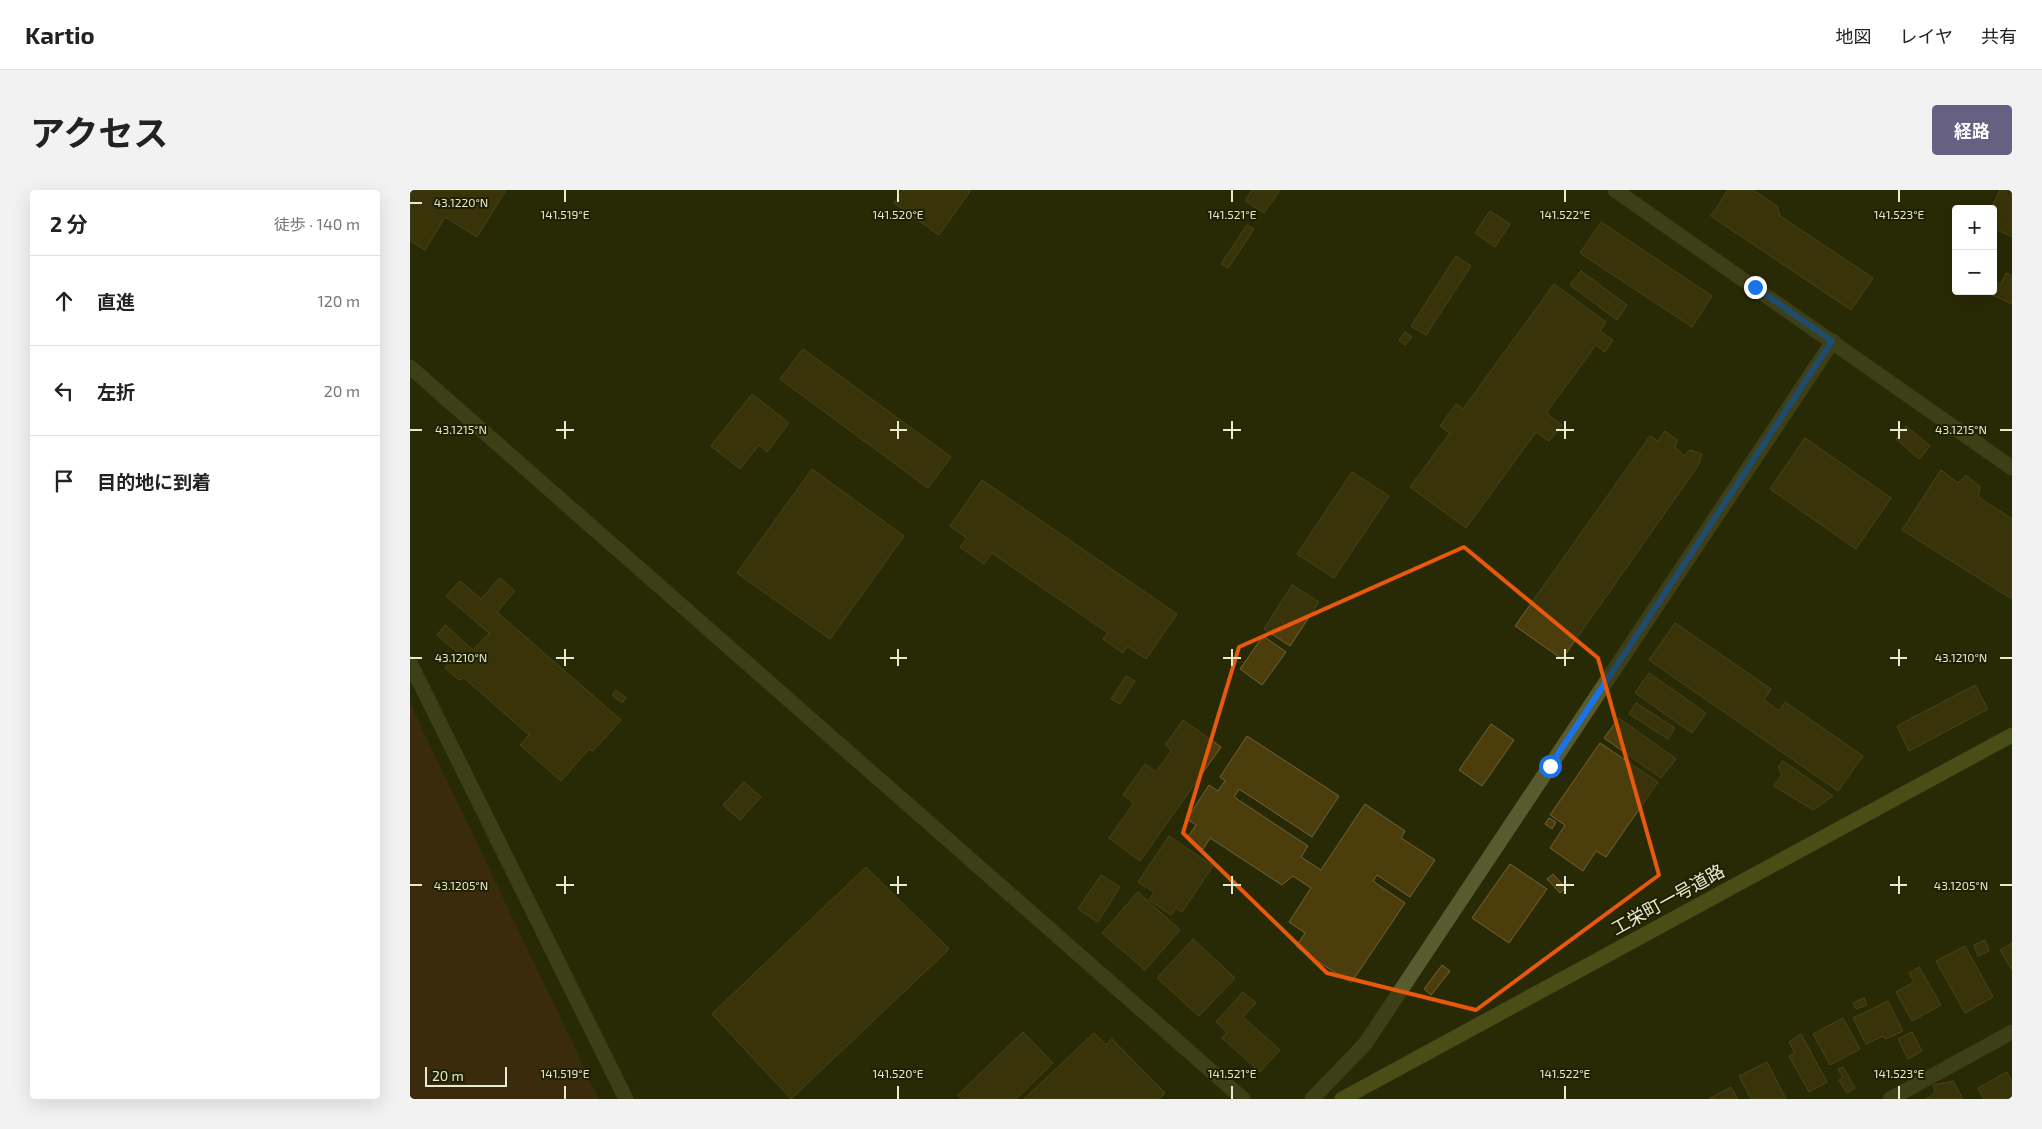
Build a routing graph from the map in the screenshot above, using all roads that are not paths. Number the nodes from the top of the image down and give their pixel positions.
1 (1615, 190) edge
2 (1832, 341) junction
3 (410, 367) edge
4 (2012, 468) edge
5 (410, 663) edge
6 (2012, 735) edge
7 (2012, 1032) edge
8 (626, 1099) edge
9 (1243, 1099) edge
10 (1312, 1099) edge
11 (1342, 1099) edge
12 (1890, 1099) edge

1 - 2 street
2 - 4 street
2 - 10 street
3 - 9 street
5 - 8 street
6 - 11 street, 工栄町一号道路
7 - 12 street

